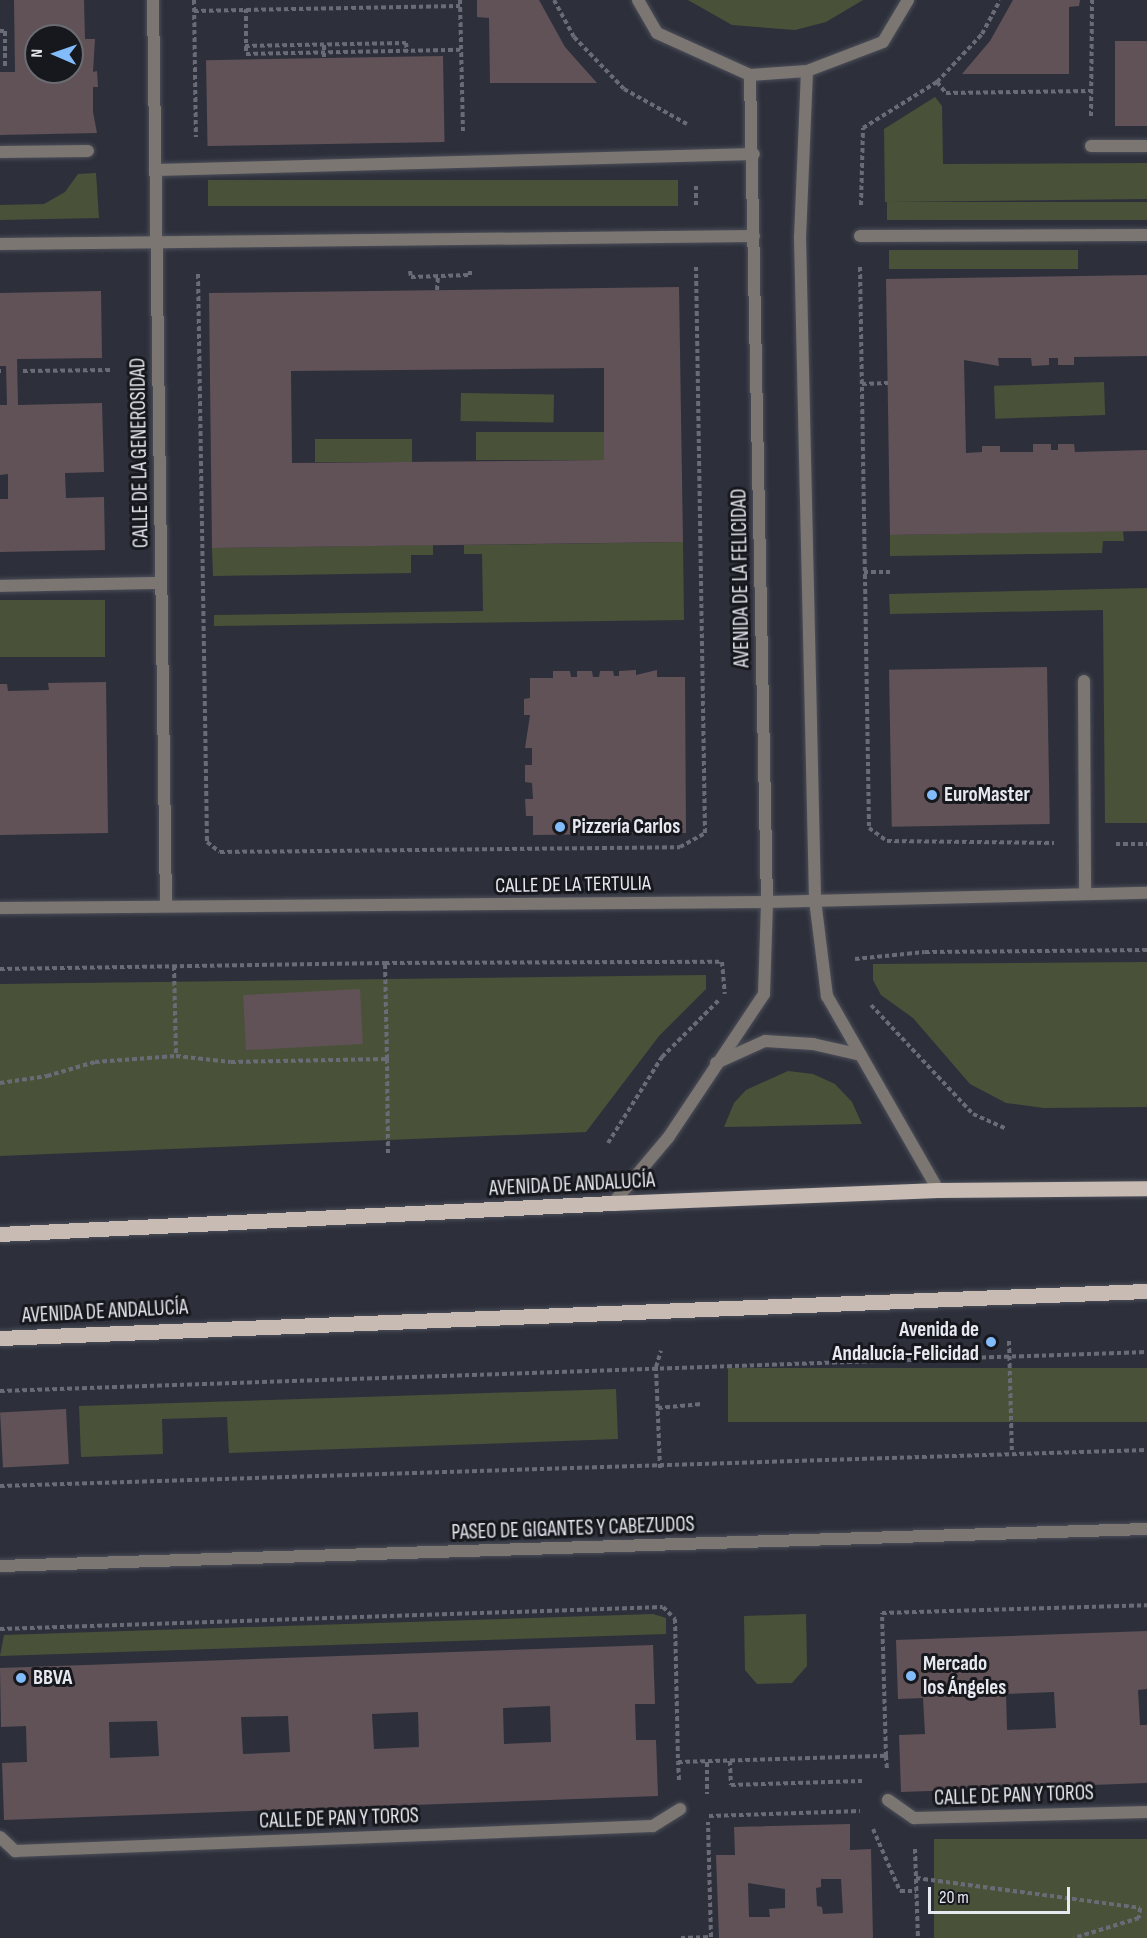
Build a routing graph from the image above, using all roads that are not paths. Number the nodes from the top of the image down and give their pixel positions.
1 (153, 0) edge
2 (638, 0) edge
3 (908, 0) edge
4 (807, 71) junction
5 (750, 75) junction
6 (1091, 146) road end
7 (1147, 146) edge
8 (88, 151) dead end
9 (0, 152) edge
10 (754, 154) junction
11 (156, 170) junction
12 (1147, 235) edge
13 (754, 236) junction
14 (860, 236) road end
15 (156, 243) junction
16 (0, 244) edge
17 (161, 583) junction
18 (0, 586) edge
19 (1084, 681) dead end
20 (1147, 893) edge
21 (1085, 894) junction
22 (815, 900) junction
23 (767, 902) junction
24 (166, 906) junction
25 (0, 908) edge
26 (861, 1055) junction
27 (714, 1063) junction
28 (1147, 1188) edge
29 (938, 1190) junction
30 (613, 1203) junction
31 (0, 1234) edge
32 (1147, 1292) edge
33 (0, 1338) edge
34 (1147, 1529) edge
35 (0, 1566) edge
36 (888, 1800) road end
37 (680, 1809) road end
38 (1147, 1812) edge
39 (0, 1837) edge

1 - 11 street, CALLE DE LA GENEROSIDAD
2 - 5 street
3 - 4 street
4 - 5 street
4 - 22 street
5 - 10 street, AVENIDA DE LA FELICIDAD
6 - 7 street
8 - 9 street
10 - 11 street
10 - 13 street, AVENIDA DE LA FELICIDAD
11 - 15 street, CALLE DE LA GENEROSIDAD
12 - 14 street
13 - 15 street
13 - 23 street, AVENIDA DE LA FELICIDAD
15 - 16 street
15 - 17 street, CALLE DE LA GENEROSIDAD
17 - 18 street
17 - 24 street, CALLE DE LA GENEROSIDAD
19 - 21 street
20 - 21 street, CALLE DE LA TERTULIA
21 - 22 street, CALLE DE LA TERTULIA
22 - 23 street, CALLE DE LA TERTULIA
22 - 26 street
23 - 24 street, CALLE DE LA TERTULIA
23 - 27 street, AVENIDA DE LA FELICIDAD
24 - 25 street, CALLE DE LA TERTULIA
26 - 27 street
26 - 29 street
27 - 30 street, AVENIDA DE LA FELICIDAD
28 - 29 main road, AVENIDA DE ANDALUCÍA
29 - 30 main road, AVENIDA DE ANDALUCÍA
30 - 31 main road, AVENIDA DE ANDALUCÍA
32 - 33 main road, AVENIDA DE ANDALUCÍA
34 - 35 street, PASEO DE GIGANTES Y CABEZUDOS
36 - 38 street, CALLE DE PAN Y TOROS
37 - 39 street, CALLE DE PAN Y TOROS

